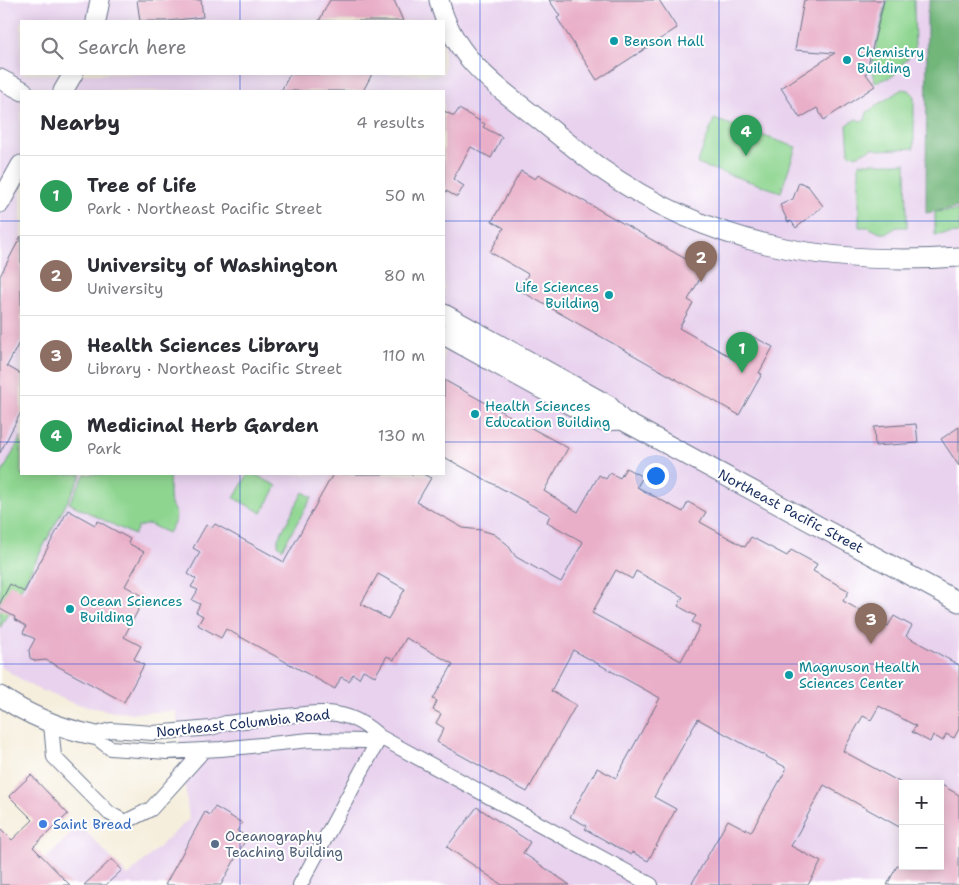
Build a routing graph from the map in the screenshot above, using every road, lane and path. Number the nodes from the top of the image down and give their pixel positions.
1 (100, 0) edge
2 (439, 0) edge
3 (96, 20) edge
4 (72, 75) edge
5 (0, 79) edge
6 (21, 90) edge
7 (64, 90) edge
8 (20, 167) edge
9 (0, 203) edge
10 (959, 257) edge
11 (445, 315) edge
12 (445, 336) edge
13 (622, 420) junction
14 (959, 602) edge
15 (0, 696) edge
16 (51, 724) junction
17 (93, 735) junction
18 (380, 737) junction
19 (204, 750) junction
20 (300, 885) edge
21 (651, 885) edge

1 - 3 main road
2 - 10 main road
4 - 7 main road
5 - 6 main road
8 - 9 main road
11 - 13 main road, Northeast Pacific Street
12 - 13 main road, Northeast Pacific Street
13 - 14 main road, Northeast Pacific Street
15 - 16 main road
16 - 17 main road
16 - 19 street
17 - 18 street, Northeast Columbia Road
17 - 19 street, Northeast Columbia Road
18 - 19 street, Northeast Columbia Road
18 - 20 street
18 - 21 street, Northeast Columbia Road

